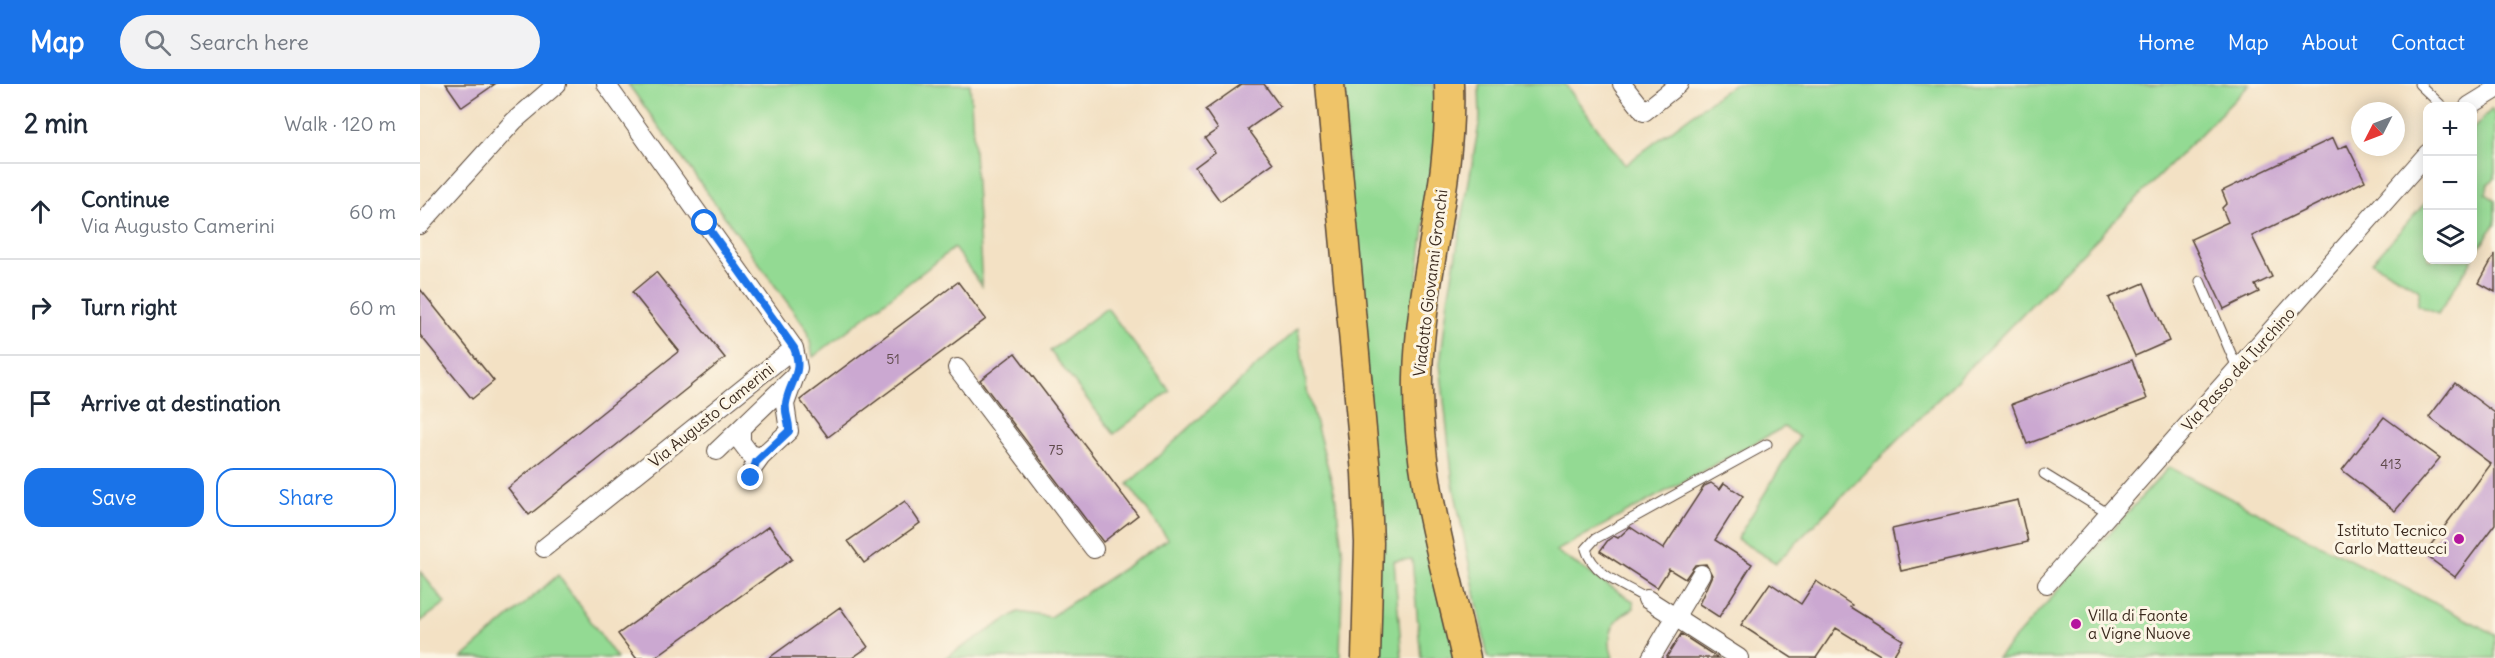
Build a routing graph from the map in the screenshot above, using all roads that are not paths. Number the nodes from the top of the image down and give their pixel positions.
1 (557, 84) edge
2 (606, 84) edge
3 (1330, 84) edge
4 (1449, 84) edge
5 (1622, 84) edge
6 (1679, 84) edge
7 (2419, 84) edge
8 (2495, 90) edge
9 (2438, 102) edge
10 (2476, 102) edge
11 (2424, 156) edge
12 (420, 225) edge
13 (2200, 281) dead end
14 (794, 348) junction
15 (957, 368) dead end
16 (2238, 370) junction
17 (796, 375) junction
18 (741, 428) junction
19 (1767, 444) dead end
20 (717, 451) dead end
21 (761, 457) junction
22 (2044, 474) dead end
23 (751, 478) dead end
24 (2109, 514) junction
25 (544, 548) dead end
26 (1094, 549) dead end
27 (1701, 574) dead end
28 (2047, 584) dead end
29 (1647, 599) joint
30 (1676, 617) junction
31 (1366, 658) edge
32 (1466, 658) edge
33 (1651, 658) edge
34 (1739, 658) edge

1 - 12 street
2 - 14 street
3 - 31 main road
4 - 32 main road, Viadotto Giovanni Gronchi
5 - 6 street
7 - 9 lane
8 - 10 street
11 - 16 street, Via Passo del Turchino
13 - 16 lane
14 - 17 street
14 - 25 street, Via Augusto Camerini
15 - 26 street
16 - 24 street, Via Passo del Turchino
17 - 18 street
17 - 21 street
18 - 20 street
18 - 21 street
19 - 29 lane
21 - 23 street
22 - 24 lane
24 - 28 street, Via Passo del Turchino
27 - 30 street
29 - 30 street
30 - 33 street
30 - 34 street

